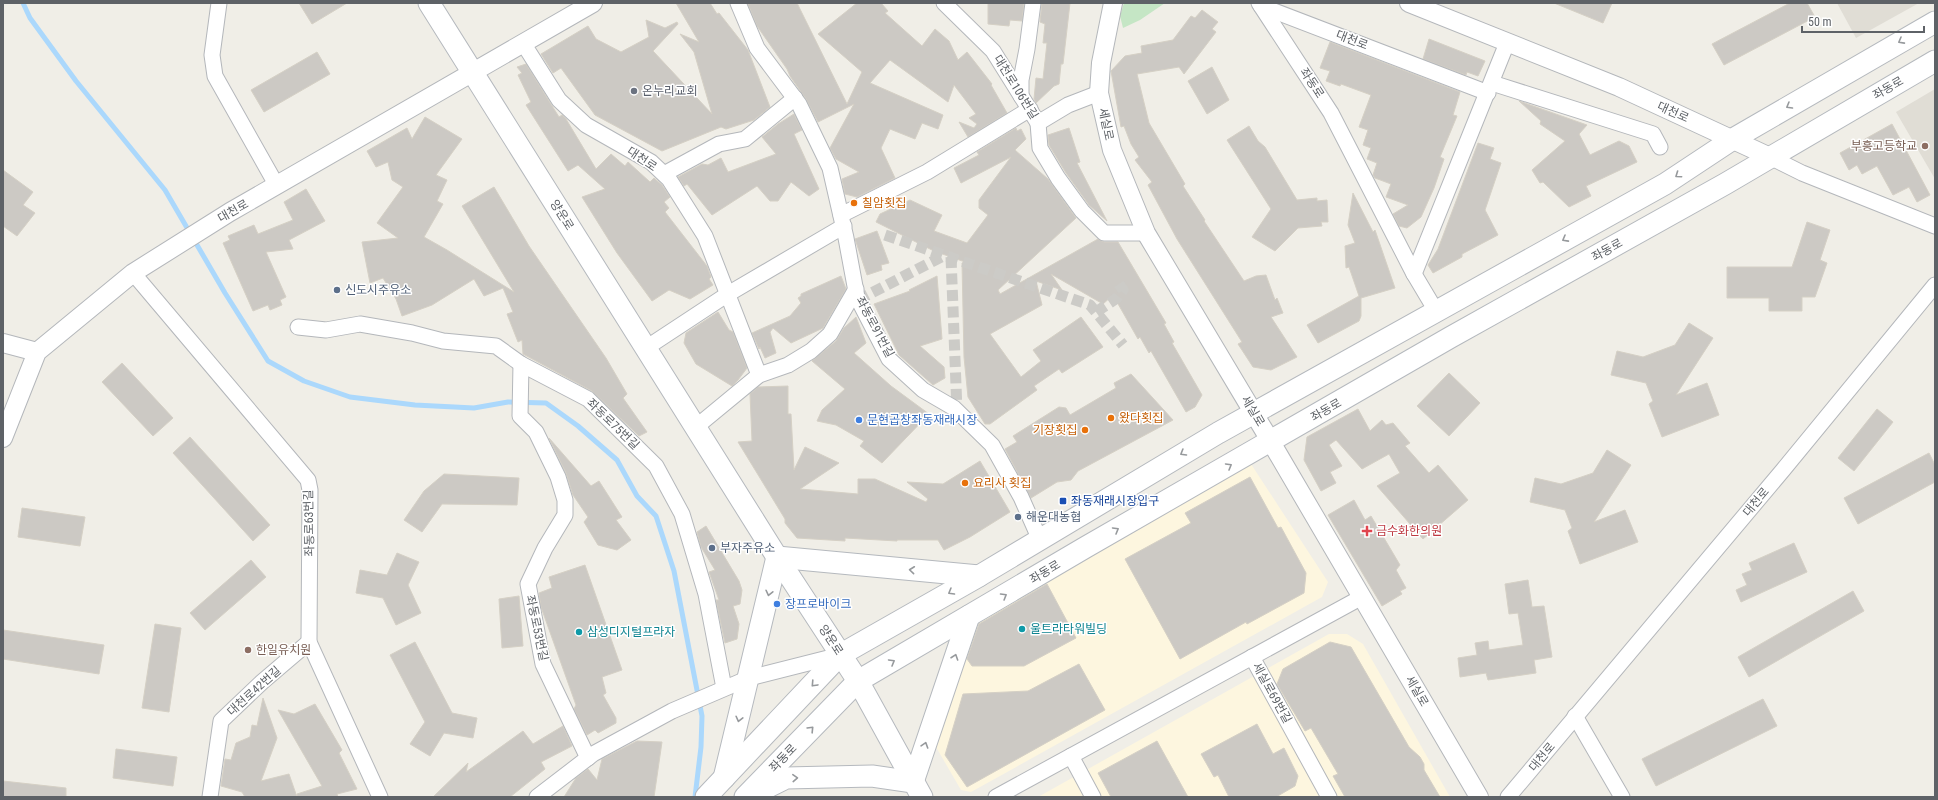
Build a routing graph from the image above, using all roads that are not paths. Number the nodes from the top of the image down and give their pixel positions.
1 (219, 3) edge
2 (429, 3) edge
3 (593, 3) edge
4 (738, 3) edge
5 (944, 3) edge
6 (1033, 3) edge
7 (1113, 3) edge
8 (1408, 3) edge
9 (1260, 4) edge
10 (1935, 22) edge
11 (523, 43) junction
12 (1507, 43) junction
13 (1935, 61) edge
14 (473, 73) junction
15 (1490, 88) junction
16 (1100, 93) junction
17 (1021, 96) junction
18 (794, 98) junction
19 (1030, 109) junction
20 (1038, 123) junction
21 (1733, 139) junction
22 (1660, 147) dead end
23 (1770, 157) junction
24 (664, 174) junction
25 (277, 186) junction
26 (842, 220) junction
27 (1935, 226) edge
28 (1146, 233) junction
29 (133, 273) junction
30 (1414, 274) junction
31 (1935, 285) edge
32 (856, 289) junction
33 (729, 296) junction
34 (1436, 311) junction
35 (298, 327) dead end
36 (3, 343) edge
37 (646, 348) junction
38 (37, 352) junction
39 (521, 364) junction
40 (759, 375) junction
41 (1253, 412) junction
42 (696, 427) junction
43 (3, 438) edge
44 (1271, 442) junction
45 (1040, 540) junction
46 (778, 557) junction
47 (978, 576) junction
48 (1362, 597) junction
49 (969, 616) junction
50 (309, 642) junction
51 (840, 655) junction
52 (1252, 657) junction
53 (749, 678) junction
54 (858, 681) junction
55 (724, 688) junction
56 (1575, 716) junction
57 (1071, 756) junction
58 (588, 758) junction
59 (724, 780) junction
60 (917, 789) edge
61 (210, 797) edge
62 (380, 797) edge
63 (537, 797) edge
64 (706, 797) edge
65 (745, 797) edge
66 (996, 797) edge
67 (1093, 797) edge
68 (1330, 797) edge
69 (1479, 797) edge
70 (1508, 797) edge
71 (1622, 797) edge

1 - 25 street
2 - 14 main road, 양운로
3 - 11 street, 대천로
4 - 18 street, 좌동로91번길
5 - 17 street, 대천로106번길
6 - 17 street
7 - 16 street, 세실로
8 - 12 street, 대천로
9 - 15 street, 대천로
9 - 30 street, 좌동로
10 -> 21 main road
11 - 14 street, 대천로
11 - 24 street, 대천로
12 - 15 street
12 - 21 street, 대천로
13 - 23 main road, 좌동로
14 - 25 street, 대천로
14 - 37 main road, 양운로
15 - 22 street, 대천로
15 - 30 street
16 - 20 street, 대천로106번길
16 - 28 street, 세실로
17 - 19 street, 대천로106번길
18 - 24 street
18 - 26 street, 좌동로91번길
19 - 20 street, 대천로106번길
19 - 26 street
20 - 28 street
21 - 23 street, 대천로
21 -> 34 main road
23 - 27 street, 대천로
23 - 44 main road, 좌동로
24 - 33 street, 대천로
25 - 29 street, 대천로
26 - 32 street, 좌동로91번길
26 - 33 street
28 - 41 street, 세실로
29 - 38 street, 대천로
29 - 50 street, 좌동로63번길
30 - 34 street, 좌동로
31 - 56 street, 대천로
32 - 40 street
32 - 45 street, 좌동로91번길
33 - 37 street
33 - 40 street
34 - 41 main road
35 - 39 street, 좌동로75번길
36 - 38 street
37 - 42 main road, 양운로
38 - 43 street, 대천로
39 - 55 street, 좌동로75번길
39 - 58 street, 좌동로53번길
40 - 42 street
41 - 44 street, 세실로
41 -> 45 main road
42 - 46 main road, 양운로
44 - 48 street, 세실로
49 -> 44 main road, 좌동로
45 - 47 main road
47 -> 46 main road
46 - 51 main road, 양운로
46 -> 53 main road
47 -> 51 main road
48 - 52 street, 세실로69번길
48 - 69 street, 세실로
54 -> 49 main road, 좌동로
60 -> 49 main road
50 - 61 street, 대천로42번길
50 - 62 street, 좌동로63번길
51 - 53 street
51 - 54 main road, 양운로
51 -> 59 main road
52 - 57 street
52 - 68 street, 세실로69번길
53 - 55 street
53 -> 59 main road
54 - 60 main road, 양운로
65 -> 54 main road, 좌동로
55 - 58 street
56 - 70 street, 대천로
56 - 71 street
57 - 66 street
57 - 67 street
58 - 63 street
59 - 64 main road
65 -> 60 main road

